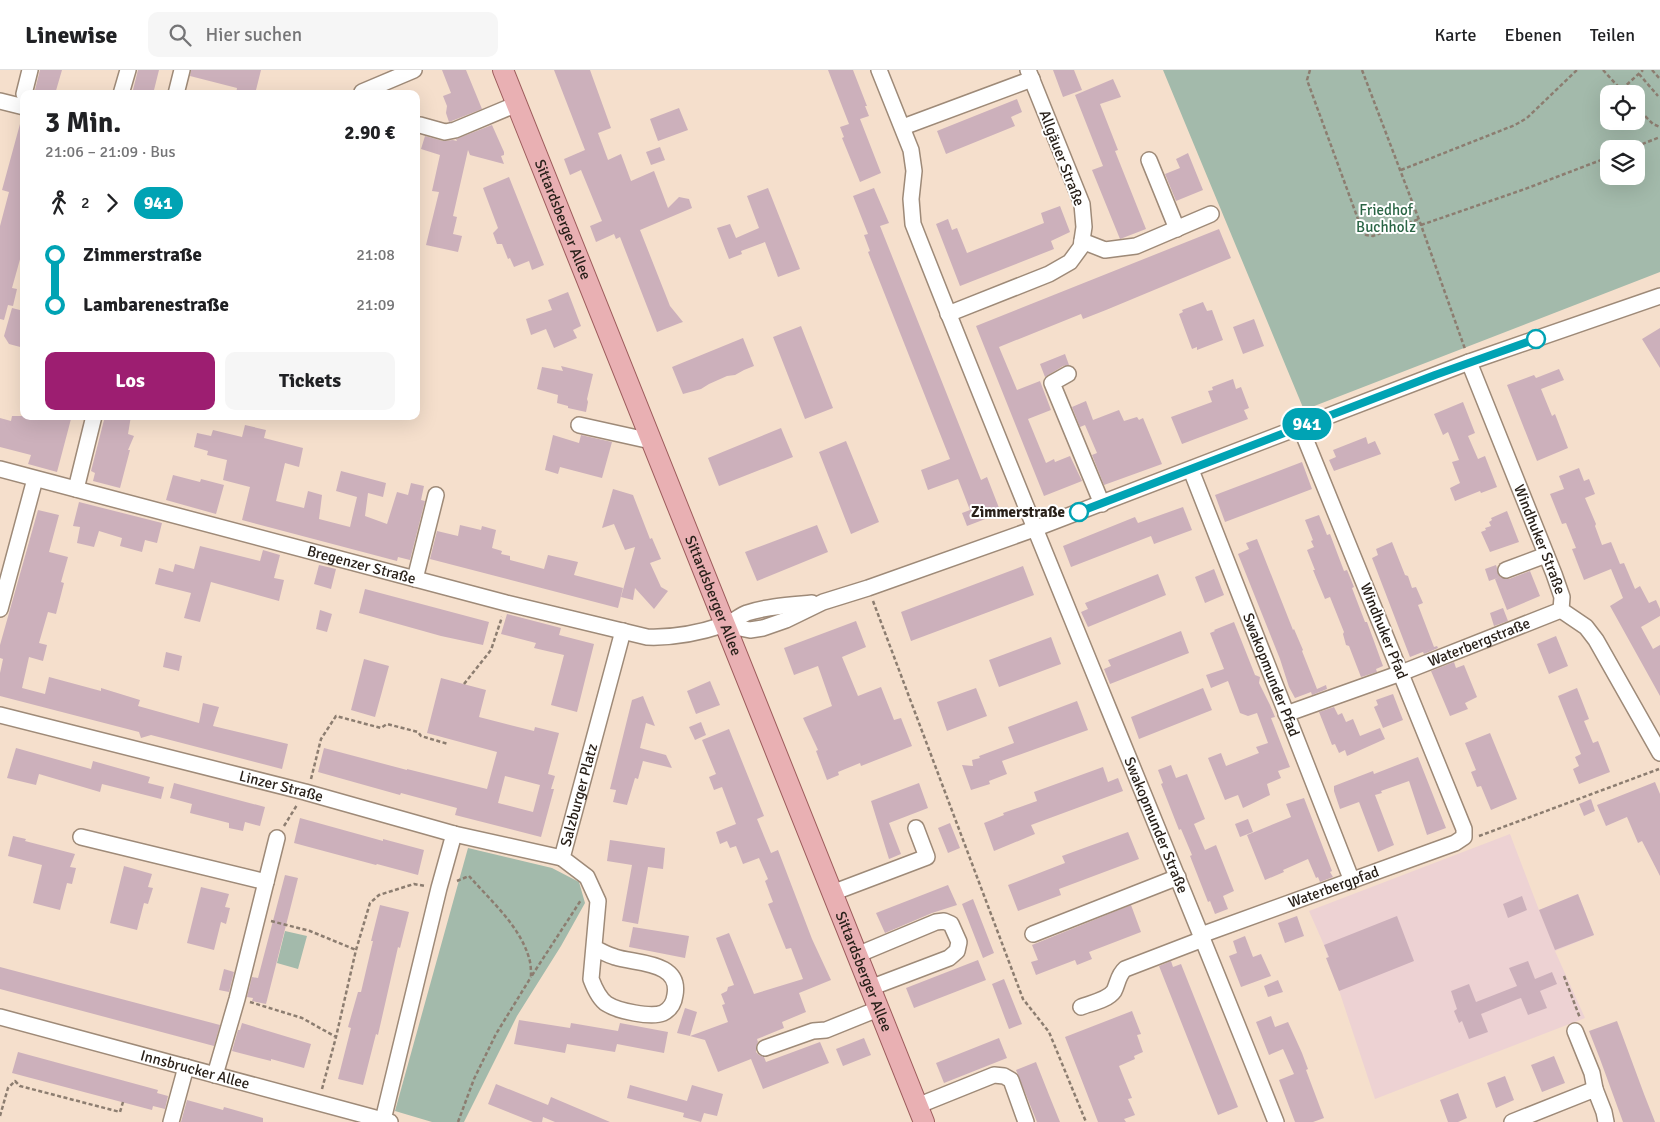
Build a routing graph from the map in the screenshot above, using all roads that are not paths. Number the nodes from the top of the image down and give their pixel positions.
1 (30, 70) edge
2 (128, 70) edge
3 (182, 70) edge
4 (414, 70) edge
5 (503, 70) edge
6 (879, 70) edge
7 (1030, 74) edge
8 (25, 90) edge
9 (123, 90) edge
10 (177, 90) edge
11 (367, 90) edge
12 (0, 101) edge
13 (20, 101) edge
14 (517, 104) junction
15 (420, 124) dead end
16 (903, 127) junction
17 (1149, 160) dead end
18 (1211, 214) dead end
19 (1177, 229) junction
20 (1082, 241) junction
21 (1660, 296) edge
22 (948, 314) junction
23 (1469, 362) junction
24 (1068, 374) dead end
25 (93, 420) edge
26 (579, 425) dead end
27 (1300, 426) junction
28 (651, 441) junction
29 (0, 469) edge
30 (1191, 470) junction
31 (35, 479) junction
32 (76, 489) junction
33 (436, 495) dead end
34 (1102, 504) junction
35 (1034, 529) junction
36 (1546, 555) junction
37 (1506, 570) dead end
38 (415, 579) junction
39 (0, 609) edge
40 (1561, 610) junction
41 (725, 625) junction
42 (623, 632) junction
43 (1402, 672) junction
44 (1286, 714) junction
45 (0, 715) edge
46 (1660, 753) edge
47 (916, 828) dead end
48 (454, 834) junction
49 (81, 837) dead end
50 (1464, 837) joint
51 (277, 838) road end
52 (562, 858) junction
53 (1178, 877) junction
54 (1352, 881) junction
55 (266, 882) junction
56 (832, 893) junction
57 (1033, 934) dead end
58 (1202, 937) junction
59 (594, 948) junction
60 (857, 955) junction
61 (870, 988) junction
62 (1081, 1007) dead end
63 (878, 1009) junction
64 (0, 1017) edge
65 (1575, 1031) road end
66 (765, 1048) dead end
67 (186, 1067) junction
68 (215, 1076) junction
69 (1595, 1090) junction
70 (920, 1114) edge
71 (387, 1121) edge
72 (171, 1122) edge
73 (1026, 1122) edge
74 (1276, 1122) edge
75 (1512, 1122) edge
76 (1606, 1122) edge

1 - 8 street
2 - 9 street
3 - 10 street
4 - 11 street
5 - 14 main road, Sittardsberger Allee
6 - 16 street
7 - 16 street
7 - 20 street, Allgäuer Straße
12 - 13 street
14 - 15 street
14 - 28 main road, Sittardsberger Allee
16 - 22 street
17 - 19 street
18 - 19 street
19 - 20 street
20 - 22 street, Allgäuer Straße
21 - 23 street
22 - 35 street
23 - 27 street
23 - 36 street, Windhuker Straße
24 - 34 street
25 - 32 street
26 - 28 street
27 - 30 street
27 - 43 street, Windhuker Pfad
28 - 41 main road, Sittardsberger Allee
29 - 31 street, Bregenzer Straße
30 - 34 street
30 - 44 street, Swakopmunder Pfad
31 - 32 street, Bregenzer Straße
31 - 39 street
32 - 38 street, Bregenzer Straße
33 - 38 street
34 - 35 street
35 - 41 street
35 - 53 street, Swakopmunder Straße
36 - 37 street
36 - 40 street, Windhuker Straße
38 - 42 street, Bregenzer Straße
40 - 43 street, Waterbergstraße
40 - 46 street, Windhuker Straße
41 - 42 street, Bregenzer Straße
41 - 56 main road, Sittardsberger Allee
42 - 52 street, Salzburger Platz
43 - 44 street, Waterbergstraße
43 - 50 street, Windhuker Pfad
44 - 54 street, Swakopmunder Pfad
45 - 48 street, Linzer Straße
47 - 56 street
48 - 52 street, Linzer Straße
48 - 71 street
49 - 55 street
50 - 54 street, Waterbergpfad
51 - 55 street
52 - 59 street, Salzburger Platz
53 - 57 street
53 - 58 street, Swakopmunder Straße
54 - 58 street, Waterbergpfad
55 - 68 street
56 - 60 main road, Sittardsberger Allee
58 - 62 street, Waterbergpfad
58 - 74 street, Swakopmunder Straße
59 - 59 street
60 - 61 main road, Sittardsberger Allee
60 - 61 street
61 - 63 main road, Sittardsberger Allee
63 - 66 street
63 - 70 main road, Sittardsberger Allee
64 - 67 street, Innsbrucker Allee
65 - 69 street
67 - 68 street, Innsbrucker Allee
67 - 72 street
68 - 71 street, Innsbrucker Allee
69 - 75 street
69 - 76 street
70 - 73 street

